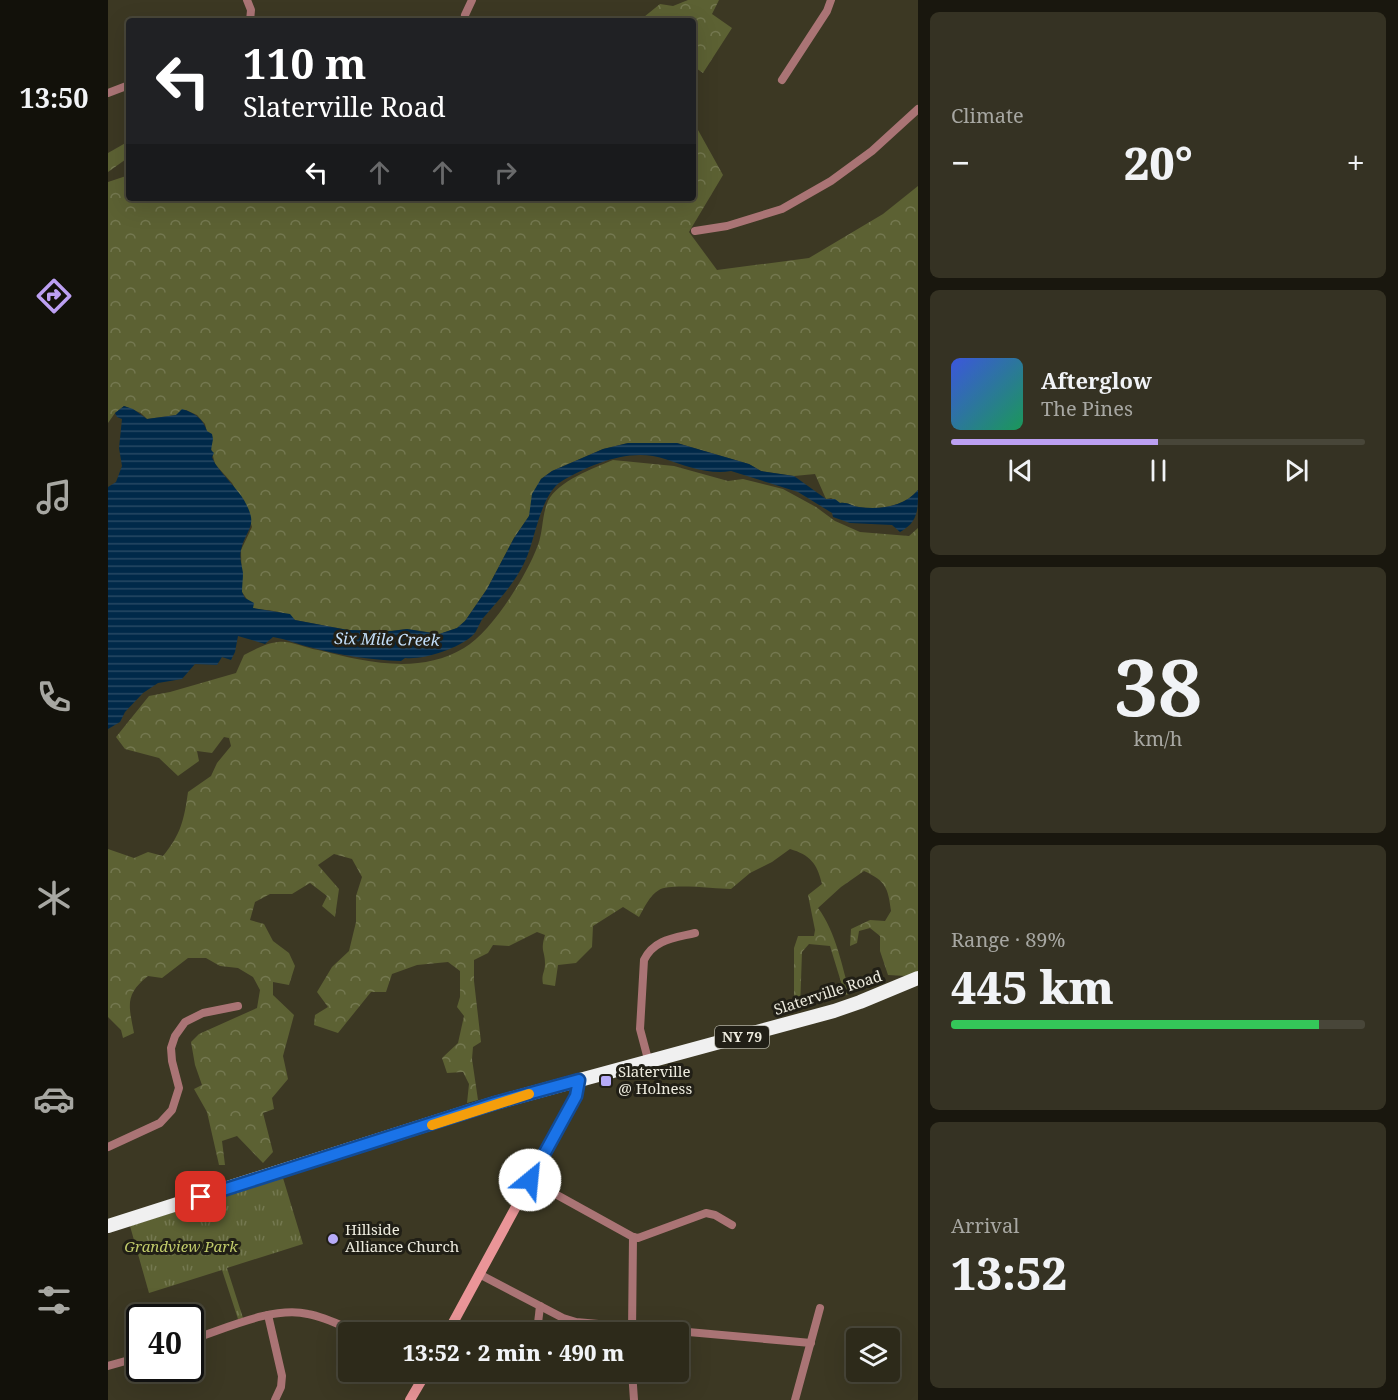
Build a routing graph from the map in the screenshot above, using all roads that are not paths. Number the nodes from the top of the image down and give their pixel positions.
1 (247, 0) edge
2 (472, 0) edge
3 (831, 0) edge
4 (465, 15) dead end
5 (250, 18) edge
6 (782, 80) dead end
7 (126, 86) edge
8 (108, 93) edge
9 (918, 109) edge
10 (695, 231) dead end
11 (695, 933) dead end
12 (918, 978) edge
13 (238, 1006) dead end
14 (649, 1063) junction
15 (579, 1080) junction
16 (108, 1147) edge
17 (530, 1180) junction
18 (732, 1225) dead end
19 (108, 1226) edge
20 (633, 1237) junction
21 (479, 1274) junction
22 (540, 1306) junction
23 (820, 1308) dead end
24 (268, 1315) junction
25 (453, 1322) edge
26 (538, 1322) edge
27 (576, 1322) edge
28 (632, 1322) edge
29 (338, 1325) edge
30 (689, 1333) edge
31 (204, 1336) edge
32 (811, 1343) junction
33 (126, 1361) edge
34 (108, 1366) edge
35 (421, 1382) edge
36 (633, 1382) edge
37 (274, 1400) edge
38 (410, 1400) edge
39 (634, 1400) edge
40 (795, 1400) edge

1 - 5 street
2 - 4 street
3 - 6 street
7 - 8 street
9 - 10 street
11 - 14 street
12 - 14 highway, Slaterville Road / NY 79
13 - 16 street
14 - 15 highway, Slaterville Road / NY 79
15 - 17 street
15 - 19 highway, Slaterville Road / NY 79
17 - 20 street
17 - 21 street
18 - 20 street
20 - 28 street
21 - 22 street
21 - 25 street
22 - 26 street
22 - 27 street
23 - 32 street
24 - 29 street
24 - 31 street
24 - 37 street
30 - 32 street
32 - 40 street
33 - 34 street
35 - 38 street
36 - 39 street

